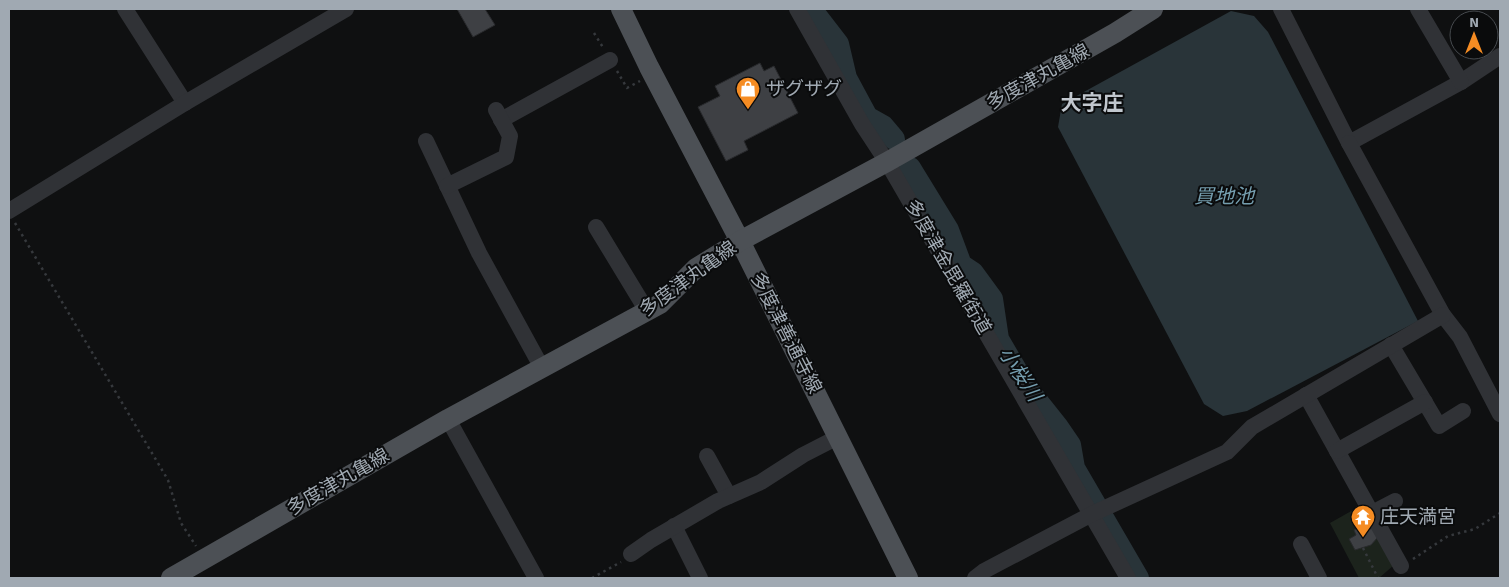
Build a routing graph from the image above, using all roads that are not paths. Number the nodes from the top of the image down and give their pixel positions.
1 (125, 9) edge
2 (346, 9) edge
3 (621, 9) edge
4 (797, 9) edge
5 (1152, 9) edge
6 (1281, 9) edge
7 (1418, 9) edge
8 (1500, 56) edge
9 (610, 60) dead end
10 (1461, 82) junction
11 (185, 104) junction
12 (426, 141) dead end
13 (1349, 143) junction
14 (887, 162) junction
15 (447, 186) junction
16 (11, 216) edge
17 (596, 227) dead end
18 (740, 241) junction
19 (647, 311) junction
20 (1443, 315) junction
21 (1391, 345) junction
22 (542, 368) junction
23 (1306, 395) junction
24 (1425, 402) junction
25 (1463, 411) dead end
26 (1500, 414) edge
27 (448, 419) junction
28 (838, 437) junction
29 (1337, 450) junction
30 (708, 456) dead end
31 (729, 496) junction
32 (1395, 501) dead end
33 (1372, 513) junction
34 (1092, 514) junction
35 (674, 526) junction
36 (1301, 544) dead end
37 (631, 554) road end
38 (1401, 566) road end
39 (1319, 570) edge
40 (171, 578) edge
41 (536, 578) edge
42 (700, 578) edge
43 (908, 578) edge
44 (975, 578) edge
45 (1128, 578) edge

1 - 11 street
2 - 11 street
3 - 18 main road, 多度津善通寺線
4 - 14 street, 多度津金毘羅街道
5 - 14 main road, 多度津丸亀線
6 - 13 street
7 - 10 street
8 - 10 street
9 - 15 street
10 - 13 street
11 - 16 street
12 - 15 street
13 - 20 street
14 - 18 main road, 多度津丸亀線
14 - 34 street, 多度津金毘羅街道
15 - 22 street
17 - 19 street
18 - 19 main road, 多度津丸亀線
18 - 28 main road, 多度津善通寺線
19 - 22 main road, 多度津丸亀線
20 - 21 street
20 - 26 street
21 - 23 street
21 - 24 street
22 - 27 main road, 多度津丸亀線
23 - 29 street
23 - 34 street
24 - 25 street
24 - 29 street
27 - 40 main road, 多度津丸亀線
27 - 41 street
28 - 31 street
28 - 43 main road, 多度津善通寺線
29 - 33 street
30 - 31 street
31 - 35 street
32 - 33 street
33 - 38 street
34 - 44 street
34 - 45 street, 多度津金毘羅街道
35 - 37 street
35 - 42 street
36 - 39 street

